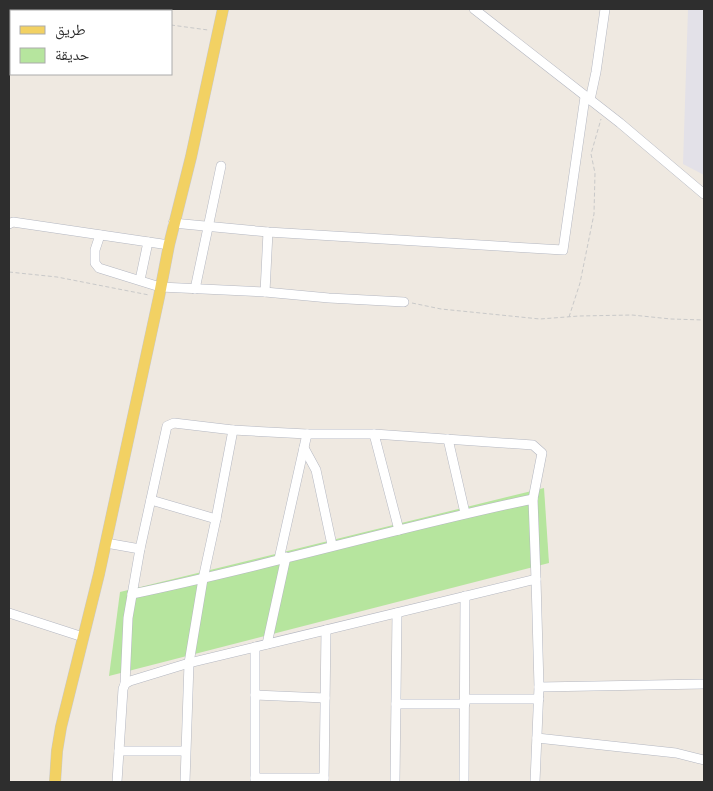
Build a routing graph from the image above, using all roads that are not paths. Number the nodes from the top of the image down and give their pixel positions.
1 (223, 9) edge
2 (474, 9) edge
3 (605, 9) edge
4 (587, 98) junction
5 (221, 166) dead end
6 (704, 194) edge
7 (174, 223) junction
8 (9, 224) edge
9 (208, 226) junction
10 (268, 232) junction
11 (100, 236) junction
12 (148, 242) junction
13 (169, 245) junction
14 (140, 280) junction
15 (195, 289) junction
16 (160, 292) junction
17 (266, 292) junction
18 (404, 302) road end
19 (232, 430) junction
20 (307, 434) junction
21 (374, 434) junction
22 (448, 439) junction
23 (304, 448) junction
24 (533, 498) junction
25 (151, 500) junction
26 (465, 513) junction
27 (216, 519) junction
28 (399, 530) junction
29 (106, 543) junction
30 (332, 545) junction
31 (140, 549) junction
32 (282, 558) junction
33 (203, 579) junction
34 (536, 579) junction
35 (132, 594) junction
36 (465, 596) junction
37 (9, 613) edge
38 (397, 613) junction
39 (326, 630) junction
40 (83, 638) junction
41 (267, 644) junction
42 (255, 647) junction
43 (189, 664) junction
44 (125, 684) junction
45 (704, 684) edge
46 (539, 687) junction
47 (255, 695) junction
48 (325, 698) junction
49 (538, 699) junction
50 (465, 702) junction
51 (396, 704) junction
52 (537, 738) junction
53 (118, 751) junction
54 (185, 751) junction
55 (704, 760) edge
56 (255, 780) edge
57 (324, 780) edge
58 (55, 782) edge
59 (117, 782) edge
60 (184, 782) edge
61 (395, 782) edge
62 (464, 782) edge
63 (535, 782) edge

1 - 7 main road
2 - 4 street
3 - 4 street
4 - 6 street
4 - 10 street
5 - 9 street
7 - 9 street
7 - 13 main road
8 - 11 street
9 - 10 street
9 - 15 street
10 - 17 street
11 - 12 street
11 - 14 street
12 - 13 street
12 - 14 street
13 - 16 main road
14 - 16 street
15 - 16 street
15 - 17 street
16 - 29 main road
17 - 18 street
19 - 20 street
19 - 25 street
19 - 27 street
20 - 21 street
20 - 23 street
21 - 22 street
21 - 28 street
22 - 24 street
22 - 26 street
23 - 30 street
23 - 32 street
24 - 26 street
24 - 34 street
25 - 27 street
25 - 31 street
26 - 28 street
27 - 33 street
28 - 30 street
29 - 31 street
29 - 40 main road
30 - 32 street
31 - 35 street
32 - 33 street
32 - 41 street
33 - 35 street
33 - 43 street
34 - 36 street
34 - 46 street
35 - 44 street
36 - 38 street
36 - 50 street
37 - 40 street
38 - 39 street
38 - 51 street
39 - 41 street
39 - 48 street
40 - 58 main road
41 - 42 street
42 - 43 street
42 - 47 street
43 - 44 street
43 - 54 street
44 - 53 street
45 - 46 street
46 - 49 street
47 - 48 street
47 - 56 street
48 - 57 street
49 - 50 street
49 - 52 street
50 - 51 street
50 - 62 street
51 - 61 street
52 - 55 street
52 - 63 street
53 - 54 street
53 - 59 street
54 - 60 street
56 - 57 street

